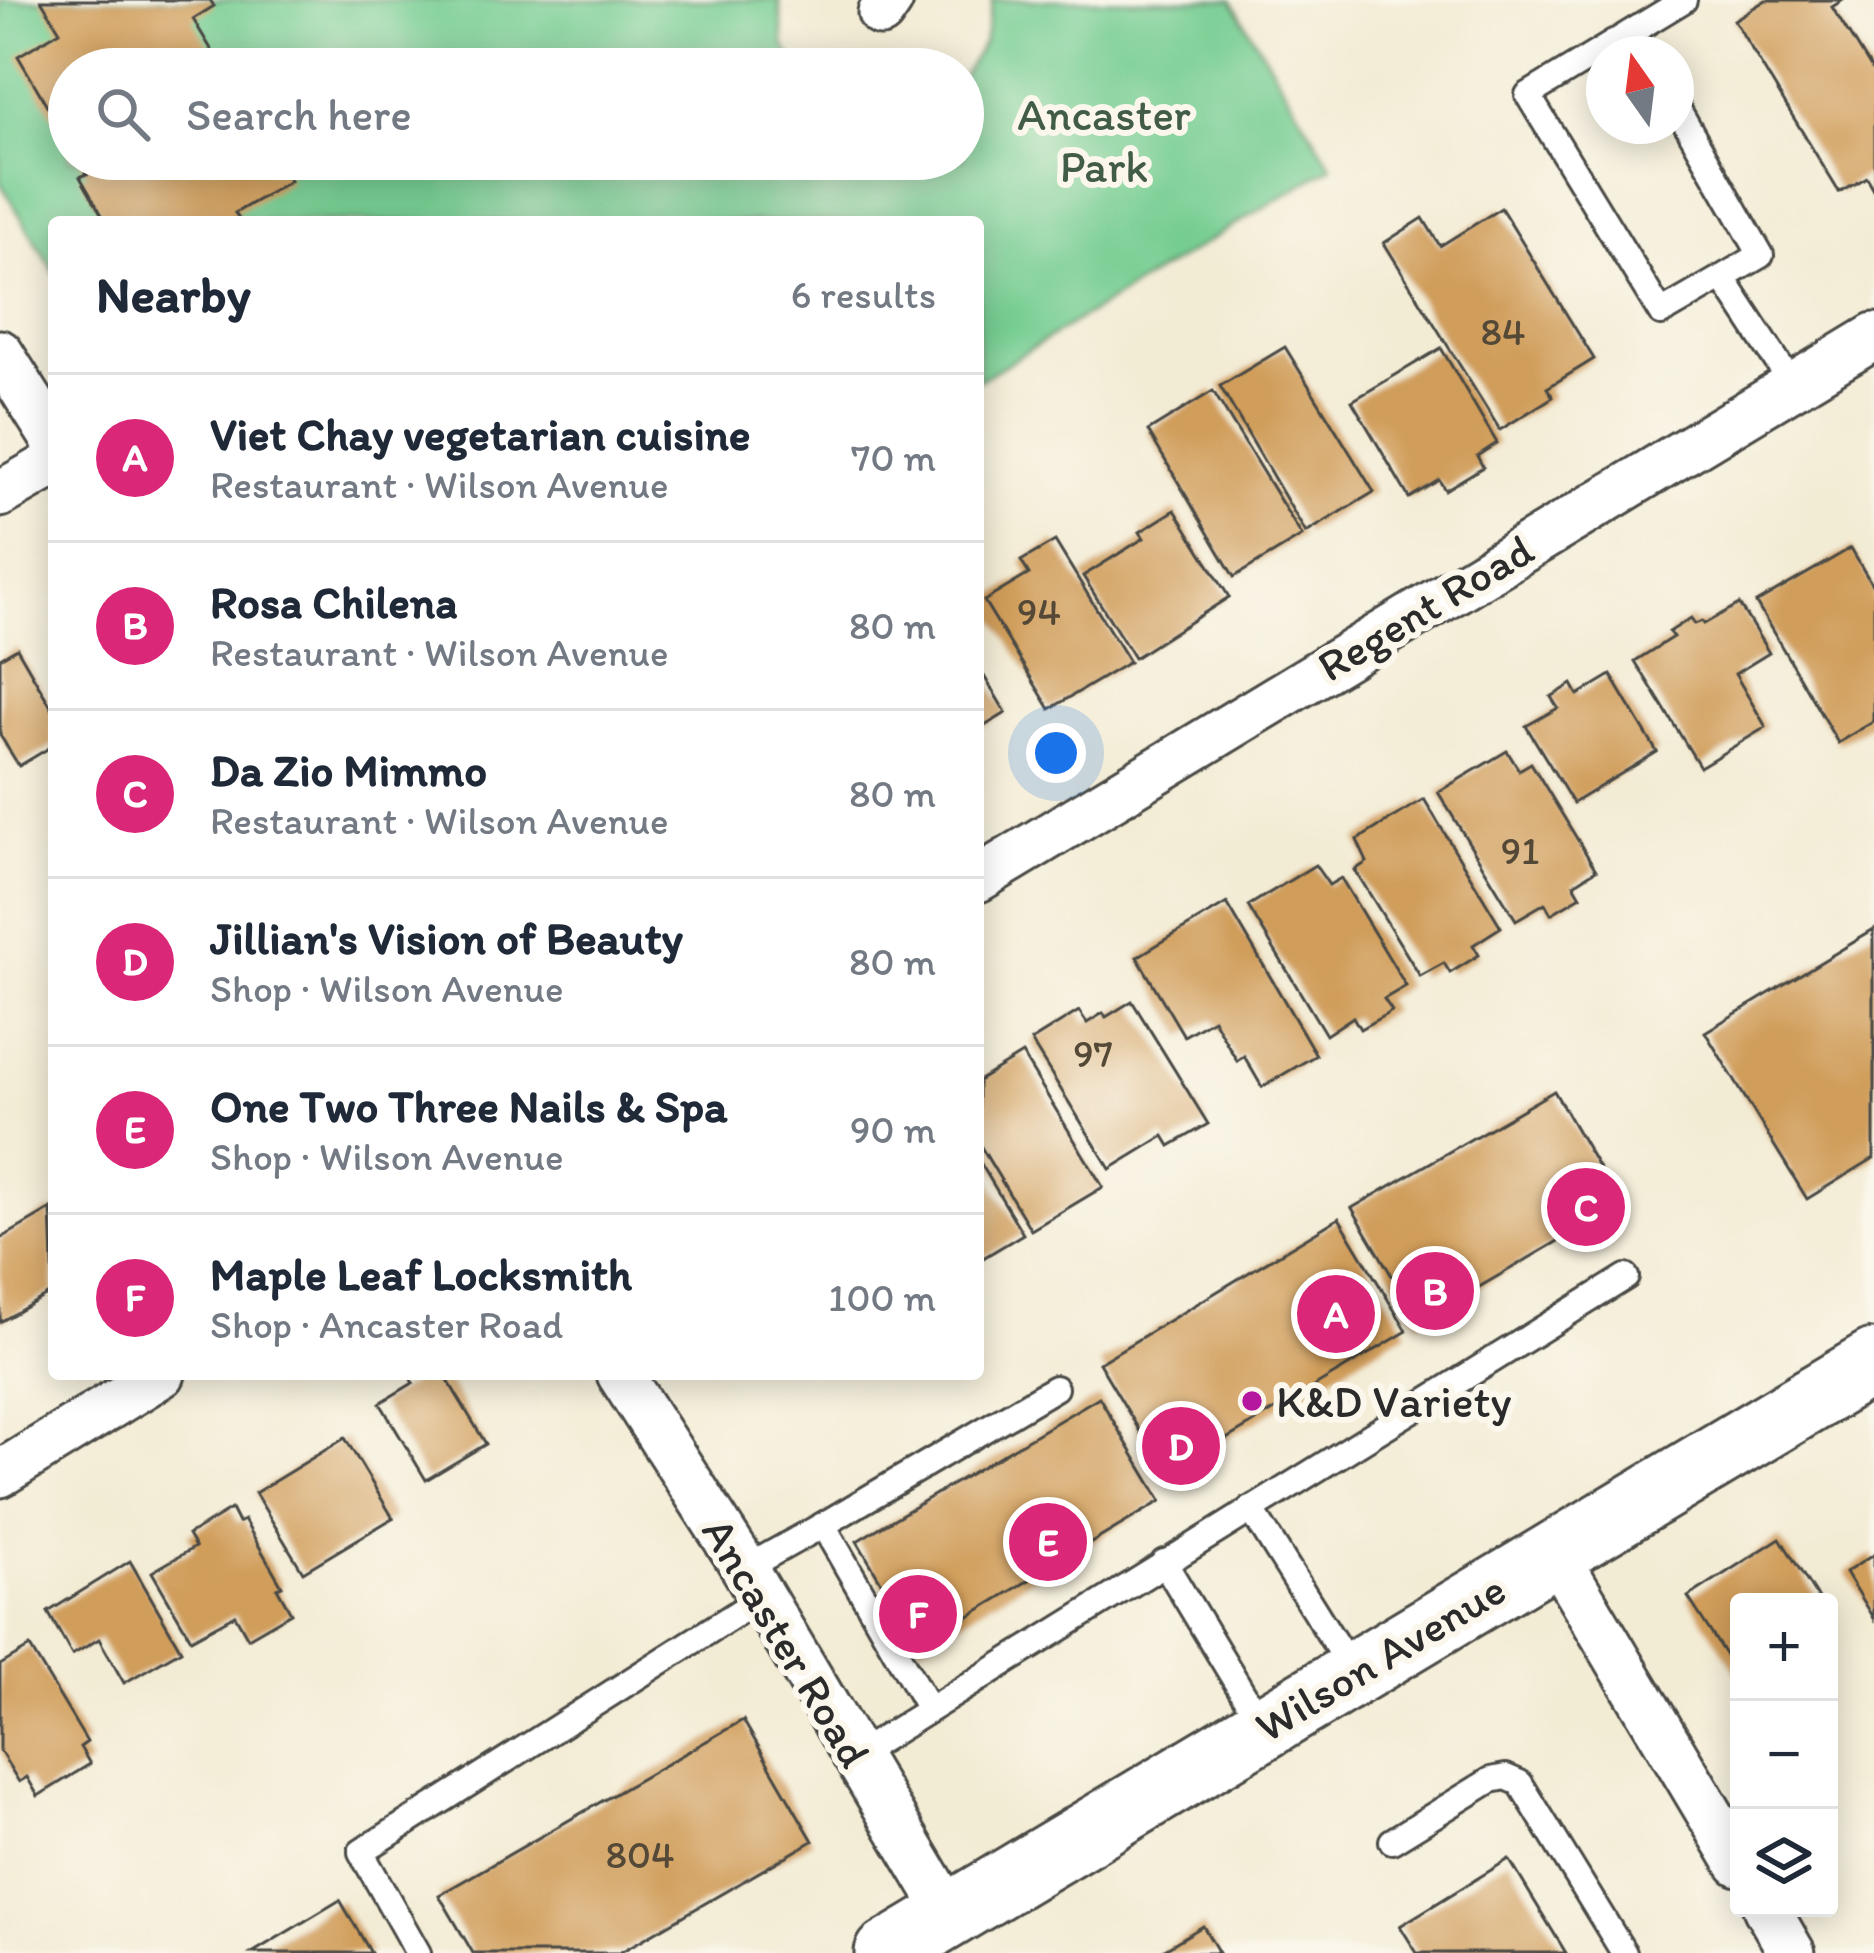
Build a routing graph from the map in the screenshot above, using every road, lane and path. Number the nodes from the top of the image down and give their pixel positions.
1 (1684, 0) edge
2 (1647, 36) edge
3 (1586, 68) edge
4 (1694, 138) edge
5 (1724, 280) junction
6 (1874, 337) edge
7 (0, 353) edge
8 (1792, 384) junction
9 (48, 430) edge
10 (48, 466) edge
11 (0, 494) edge
12 (984, 875) edge
13 (1626, 1277) dead end
14 (1874, 1362) edge
15 (153, 1380) edge
16 (624, 1380) edge
17 (1055, 1388) dead end
18 (0, 1474) edge
19 (1251, 1509) junction
20 (823, 1526) junction
21 (1554, 1552) junction
22 (1164, 1562) junction
23 (753, 1584) junction
24 (1353, 1672) junction
25 (929, 1709) junction
26 (1263, 1726) junction
27 (855, 1756) junction
28 (1392, 1840) dead end
29 (1730, 1848) edge
30 (949, 1913) junction
31 (418, 1953) edge
32 (886, 1953) edge
33 (1624, 1953) edge

1 - 2 lane
3 - 5 lane
4 - 5 lane
5 - 8 lane
6 - 8 street, Regent Road
7 - 9 street
8 - 12 street, Regent Road
10 - 11 street
13 - 19 lane
14 - 21 main road, Wilson Avenue
15 - 18 street
16 - 23 street, Ancaster Road
17 - 20 lane
19 - 22 lane
19 - 24 lane
20 - 23 lane
20 - 25 lane
21 - 24 main road, Wilson Avenue
21 - 29 street
22 - 25 lane
22 - 26 lane
23 - 27 street, Ancaster Road
23 - 31 lane
24 - 26 main road, Wilson Avenue
25 - 27 lane
26 - 30 main road, Wilson Avenue
27 - 30 street, Ancaster Road
28 - 33 lane
30 - 32 main road, Wilson Avenue

